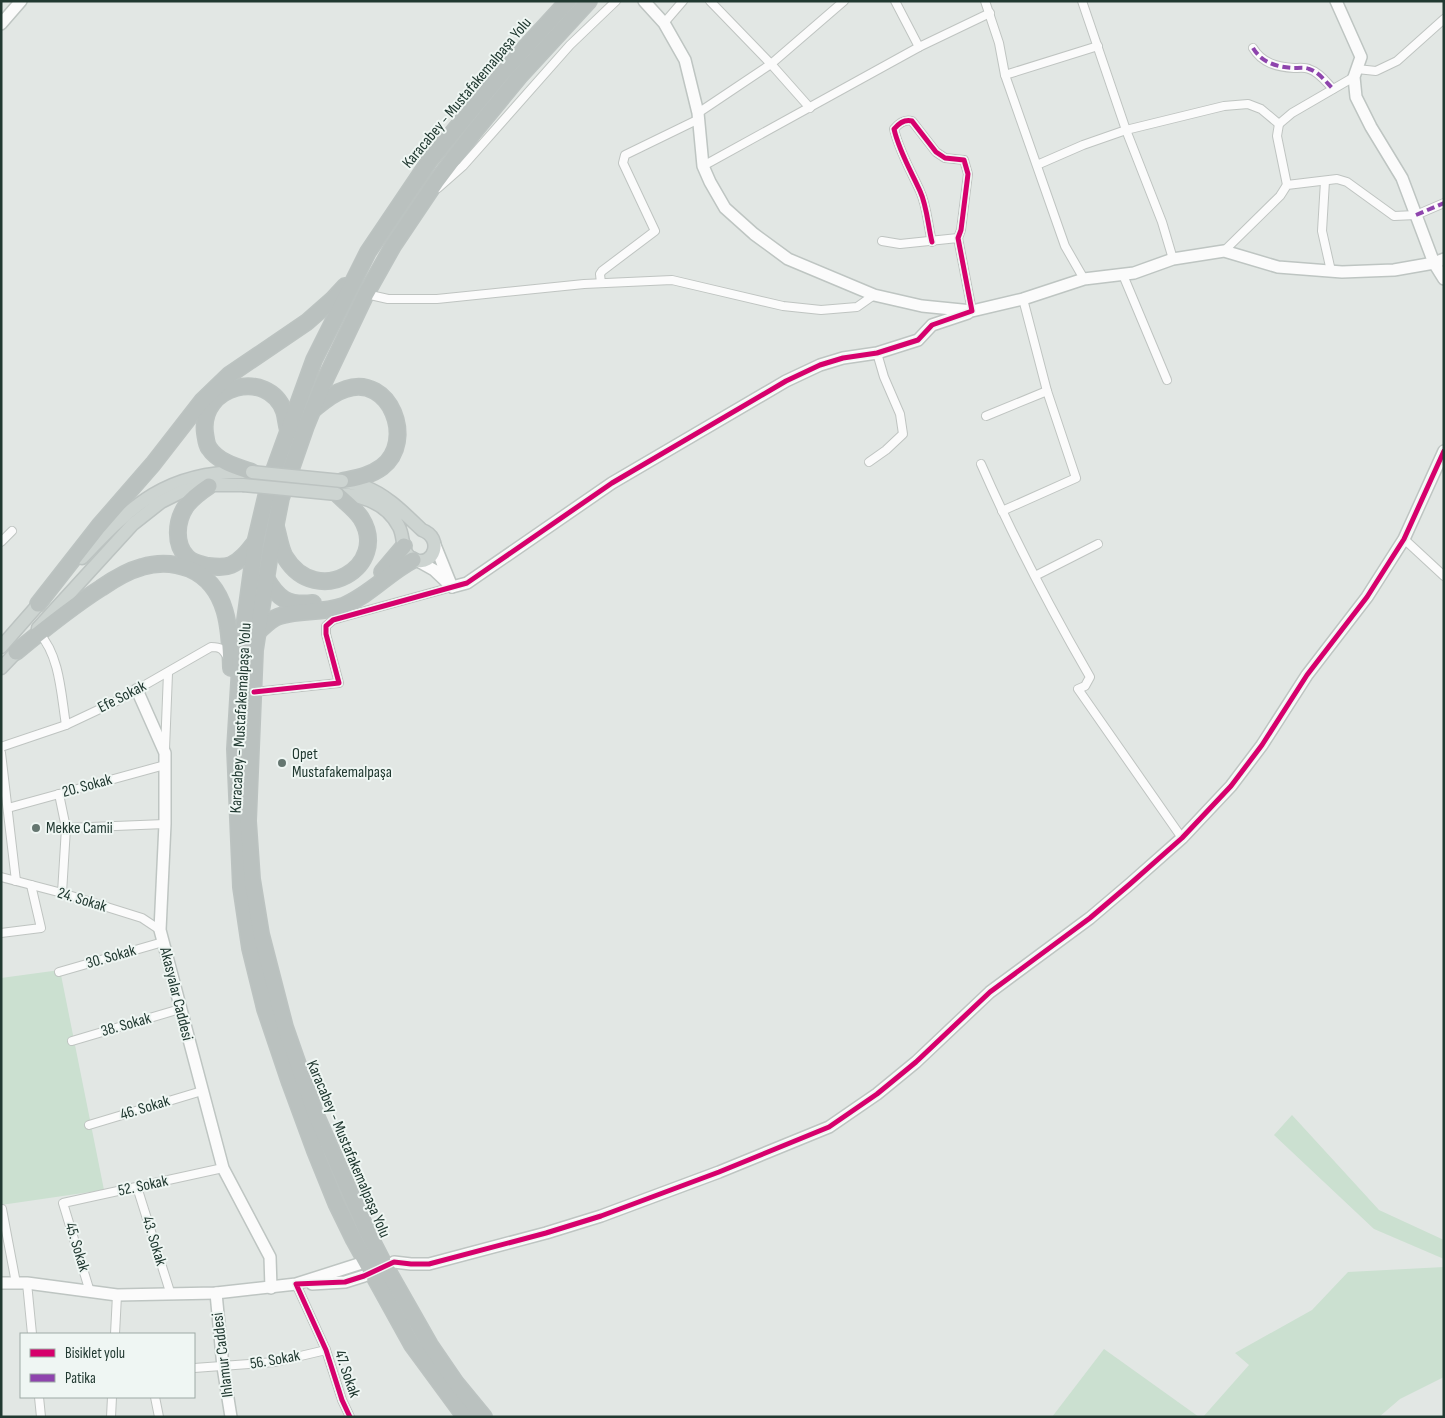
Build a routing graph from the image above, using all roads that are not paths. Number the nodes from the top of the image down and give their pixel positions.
1 (21, 1) edge
2 (568, 1) edge
3 (589, 1) edge
4 (616, 1) edge
5 (644, 1) edge
6 (683, 1) edge
7 (710, 1) edge
8 (829, 1) edge
9 (844, 1) edge
10 (895, 1) edge
11 (985, 1) edge
12 (1082, 1) edge
13 (1336, 1) edge
14 (836, 8) junction
15 (990, 14) junction
16 (1444, 19) edge
17 (664, 23) junction
18 (1, 24) edge
19 (1098, 46) junction
20 (919, 47) junction
21 (1254, 48) dead end
22 (771, 64) junction
23 (1356, 73) junction
24 (1005, 74) junction
25 (1334, 89) junction
26 (810, 108) junction
27 (698, 116) junction
28 (1279, 124) junction
29 (1126, 130) junction
30 (1037, 165) junction
31 (703, 166) junction
32 (1325, 181) junction
33 (1287, 185) junction
34 (425, 198) junction
35 (1444, 203) edge
36 (1416, 215) junction
37 (958, 238) junction
38 (882, 241) dead end
39 (932, 242) junction
40 (1224, 251) junction
41 (1173, 258) junction
42 (1439, 261) edge
43 (1331, 271) junction
44 (358, 272) junction
45 (1123, 275) junction
46 (1084, 279) junction
47 (1444, 279) edge
48 (601, 283) junction
49 (366, 294) junction
50 (874, 295) junction
51 (1023, 299) junction
52 (972, 311) junction
53 (877, 353) junction
54 (1167, 380) dead end
55 (1047, 390) junction
56 (312, 410) junction
57 (986, 416) dead end
58 (288, 430) junction
59 (1444, 452) edge
60 (869, 462) dead end
61 (981, 464) dead end
62 (252, 472) junction
63 (209, 486) junction
64 (339, 487) junction
65 (1002, 511) junction
66 (276, 527) junction
67 (422, 530) junction
68 (12, 531) dead end
69 (256, 539) junction
70 (1404, 539) junction
71 (1, 542) edge
72 (1098, 544) dead end
73 (404, 545) junction
74 (435, 545) junction
75 (416, 560) junction
76 (1035, 576) junction
77 (1444, 576) edge
78 (266, 578) junction
79 (452, 587) junction
80 (38, 604) junction
81 (38, 632) junction
82 (257, 633) junction
83 (1, 647) edge
84 (16, 652) joint
85 (231, 663) junction
86 (1, 668) edge
87 (168, 673) junction
88 (138, 690) junction
89 (254, 692) junction
90 (66, 725) junction
91 (1, 747) edge
92 (235, 749) junction
93 (1, 752) edge
94 (165, 759) junction
95 (59, 794) junction
96 (8, 808) junction
97 (165, 824) junction
98 (66, 828) junction
99 (1182, 838) junction
100 (1, 877) edge
101 (16, 880) junction
102 (31, 885) junction
103 (62, 893) junction
104 (1, 933) edge
105 (162, 936) junction
106 (59, 972) dead end
107 (180, 1009) junction
108 (72, 1041) dead end
109 (202, 1091) junction
110 (89, 1125) dead end
111 (223, 1168) junction
112 (137, 1187) junction
113 (63, 1203) joint
114 (2, 1209) edge
115 (394, 1262) dead end
116 (365, 1269) junction
117 (1, 1282) edge
118 (22, 1283) junction
119 (296, 1284) junction
120 (271, 1288) junction
121 (90, 1292) junction
122 (216, 1293) junction
123 (117, 1295) junction
124 (171, 1295) junction
125 (32, 1333) edge
126 (115, 1333) edge
127 (326, 1350) junction
128 (223, 1367) junction
129 (195, 1368) edge
130 (39, 1398) edge
131 (112, 1398) edge
132 (155, 1398) edge
133 (41, 1417) edge
134 (111, 1417) edge
135 (158, 1417) edge
136 (231, 1417) edge
137 (350, 1417) edge
138 (465, 1417) edge
139 (484, 1417) edge

1 - 18 street
2 - 44 highway, Karacabey - Mustafakemalpaşa Yolu
3 - 34 highway, Karacabey - Mustafakemalpaşa Yolu
4 - 34 street
5 - 17 street
6 - 17 street
7 - 22 street
8 - 14 street
9 - 14 street
10 - 20 street
11 - 15 street
12 - 19 street
13 - 23 street
14 - 22 street
15 - 20 street
15 - 24 street
16 - 23 street
17 - 27 street
19 - 24 street
19 - 29 street
20 - 26 street
21 - 25 street
22 - 26 street
22 - 27 street
23 - 25 street
23 - 36 street
24 - 30 street
25 - 28 street
26 - 31 street
27 - 31 street
27 - 48 street
28 - 29 street
28 - 33 street
29 - 30 street
29 - 41 street
30 - 46 street
31 - 50 street
32 - 33 street
32 - 36 street
32 - 43 street
33 - 40 street
34 - 49 highway, Karacabey - Mustafakemalpaşa Yolu
35 - 36 street
36 - 42 street
37 - 39 street
37 - 39 street
37 - 52 street
38 - 39 street
40 - 41 street
40 - 43 street
41 - 45 street
42 - 43 street
42 - 47 street
44 - 58 highway, Karacabey - Mustafakemalpaşa Yolu
44 - 80 highway
45 - 46 street
45 - 54 street
46 - 51 street
48 - 49 street
48 - 50 street
49 - 56 highway, Karacabey - Mustafakemalpaşa Yolu
50 - 52 street
51 - 52 street
51 - 55 street
52 - 53 street
53 - 60 street
53 - 79 street
55 - 57 street
55 - 65 street
56 - 64 highway
56 - 66 highway, Karacabey - Mustafakemalpaşa Yolu
58 - 62 highway
58 - 69 highway, Karacabey - Mustafakemalpaşa Yolu
59 - 70 street
61 - 65 street
62 - 64 main road, bridge
62 - 80 main road
63 - 64 main road, bridge
63 - 69 highway
63 - 81 main road
64 - 66 highway
64 - 67 main road
64 - 73 main road
65 - 76 street
66 - 78 highway, Karacabey - Mustafakemalpaşa Yolu
67 - 73 main road
67 - 74 main road
68 - 71 street
69 - 92 highway, Karacabey - Mustafakemalpaşa Yolu
70 - 77 street
70 - 99 street
72 - 76 street
73 - 75 main road
73 - 78 highway
74 - 75 main road
74 - 79 street
75 - 79 street
75 - 82 highway
76 - 99 street
78 - 82 highway, Karacabey - Mustafakemalpaşa Yolu
79 - 89 street
80 - 83 main road
81 - 84 highway
81 - 85 highway
81 - 90 street
82 - 89 highway, Karacabey - Mustafakemalpaşa Yolu
84 - 86 main road
85 - 87 street, Efe Sokak
85 - 92 highway
87 - 88 street, Efe Sokak
87 - 94 street
88 - 90 street, Efe Sokak
88 - 94 street, Akasyalar Caddesi
89 - 139 highway, Karacabey - Mustafakemalpaşa Yolu
90 - 91 street, Efe Sokak
92 - 116 highway, Karacabey - Mustafakemalpaşa Yolu
93 - 96 street
94 - 95 street, 20. Sokak
94 - 97 street, Akasyalar Caddesi
95 - 96 street, 20. Sokak
95 - 98 street
96 - 101 street
97 - 98 street
97 - 105 street, Akasyalar Caddesi
98 - 103 street
99 - 115 street
100 - 101 street, 24. Sokak
101 - 102 street, 24. Sokak
102 - 103 street, 24. Sokak
102 - 104 street
103 - 105 street, 24. Sokak
105 - 106 street, 30. Sokak
105 - 107 street, Akasyalar Caddesi
107 - 108 street, 38. Sokak
107 - 109 street, Akasyalar Caddesi
109 - 110 street, 46. Sokak
109 - 111 street, Akasyalar Caddesi
111 - 112 street, 52. Sokak
111 - 120 street, Akasyalar Caddesi
112 - 113 street, 52. Sokak
112 - 124 street, 43. Sokak
113 - 121 street, 45. Sokak
114 - 118 street
116 - 119 street
116 - 138 highway, Karacabey - Mustafakemalpaşa Yolu
117 - 118 street
118 - 121 street
118 - 125 street
119 - 120 street
119 - 127 street, 47. Sokak
120 - 122 street
121 - 123 street
122 - 124 street
122 - 128 street, Ihlamur Caddesi
123 - 124 street
123 - 126 street
127 - 128 street, 56. Sokak
127 - 137 street, 47. Sokak
128 - 129 street, 56. Sokak
128 - 136 street, Ihlamur Caddesi
130 - 133 street
131 - 134 street
132 - 135 street

